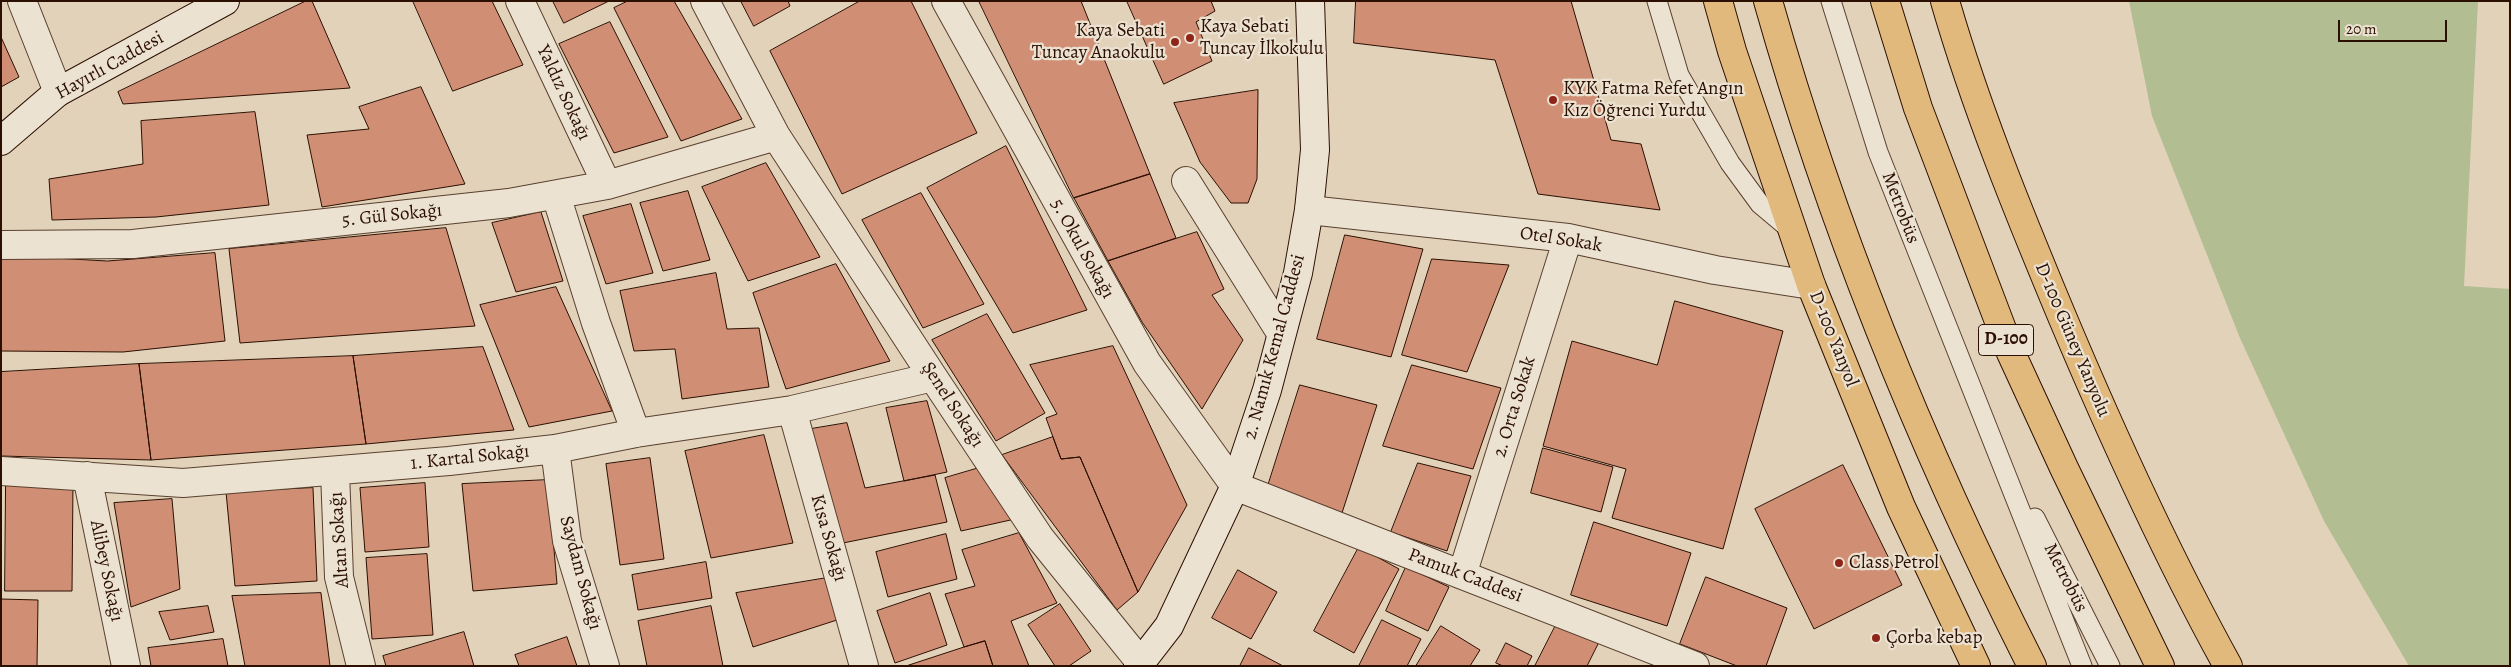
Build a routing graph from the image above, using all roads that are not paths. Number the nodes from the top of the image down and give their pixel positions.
1 (22, 1) edge
2 (225, 1) edge
3 (520, 1) edge
4 (705, 1) edge
5 (946, 1) edge
6 (1310, 1) edge
7 (1657, 1) edge
8 (1718, 1) edge
9 (1768, 1) edge
10 (1831, 1) edge
11 (1885, 1) edge
12 (1945, 1) edge
13 (58, 92) junction
14 (776, 136) junction
15 (1, 141) edge
16 (1186, 181) dead end
17 (607, 185) junction
18 (556, 195) junction
19 (1309, 210) junction
20 (1791, 230) junction
21 (1568, 238) junction
22 (1, 245) edge
23 (1810, 285) junction
24 (1281, 333) junction
25 (933, 377) junction
26 (792, 410) junction
27 (1979, 410) junction
28 (636, 433) junction
29 (555, 449) junction
30 (1, 471) edge
31 (335, 472) junction
32 (87, 476) junction
33 (1235, 486) junction
34 (1462, 575) junction
35 (1140, 664) edge
36 (126, 666) edge
37 (361, 666) edge
38 (606, 666) edge
39 (864, 666) edge
40 (1695, 666) edge
41 (1976, 666) edge
42 (2032, 666) edge
43 (2082, 666) edge
44 (2110, 666) edge
45 (2160, 666) edge
46 (2228, 666) edge

1 - 13 street
2 - 13 street, Hayırlı Caddesi
3 - 17 street, Yaldız Sokağı
4 - 14 street, Şenel Sokağı
5 - 33 street, 5. Okul Sokağı
6 - 19 street, 2. Namık Kemal Caddesi
7 - 20 lane
8 - 20 main road, D-100 Yanyol
9 - 42 main road
10 - 27 lane, Metrobüs
11 - 45 main road, D-100
12 - 46 main road, D-100 Güney Yanyolu
13 - 15 street, Hayırlı Caddesi
14 - 17 street, 5. Gül Sokağı
14 - 25 street, Şenel Sokağı
16 - 24 street
17 - 18 street, 5. Gül Sokağı
18 - 22 street, 5. Gül Sokağı
18 - 28 street
19 - 21 street, Otel Sokak
19 - 24 street, 2. Namık Kemal Caddesi
20 - 23 main road, D-100 Yanyol
21 - 23 street, Otel Sokak
21 - 34 street, 2. Orta Sokak
23 - 41 main road, D-100 Yanyol
24 - 33 street, 2. Namık Kemal Caddesi
25 - 26 street, 1. Kartal Sokağı
25 - 35 street, Şenel Sokağı
26 - 28 street, 1. Kartal Sokağı
26 - 39 street, Kısa Sokağı
27 - 43 lane, Metrobüs
27 - 44 lane, Metrobüs
28 - 29 street, 1. Kartal Sokağı
29 - 31 street, 1. Kartal Sokağı
29 - 38 street, Saydam Sokağı
30 - 32 street, 1. Kartal Sokağı
31 - 32 street, 1. Kartal Sokağı
31 - 37 street, Altan Sokağı
32 - 36 street, Alibey Sokağı
33 - 34 street, Pamuk Caddesi
33 - 35 street, 2. Namık Kemal Caddesi
34 - 40 street, Pamuk Caddesi

